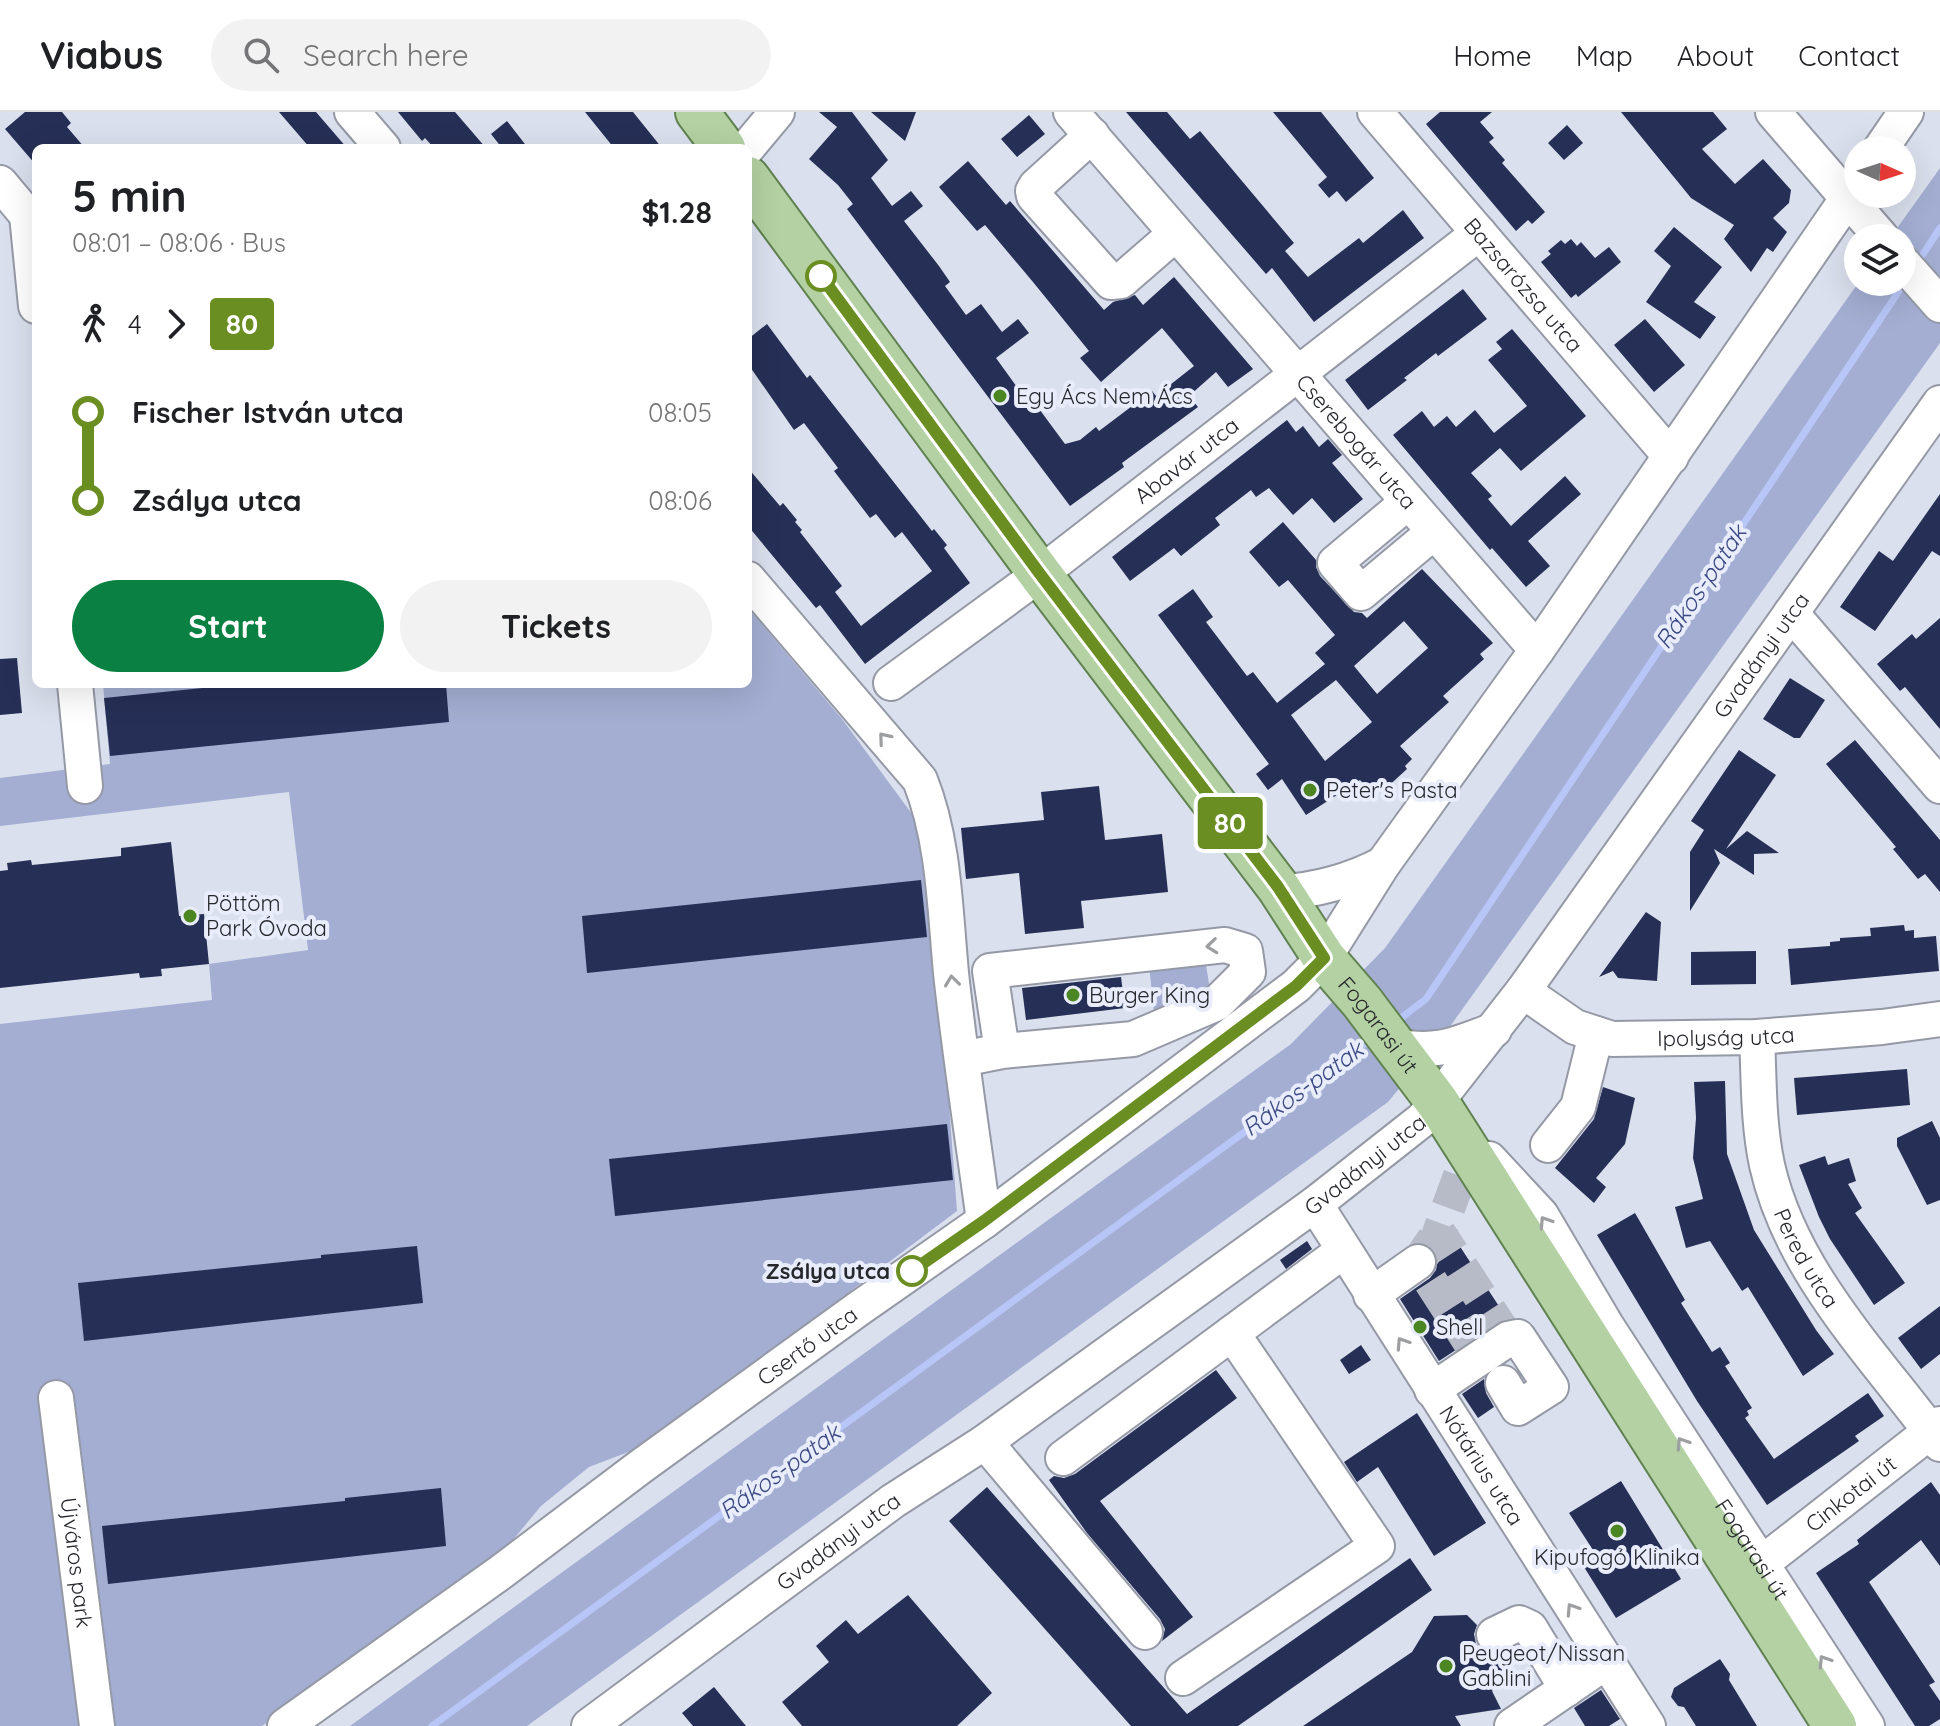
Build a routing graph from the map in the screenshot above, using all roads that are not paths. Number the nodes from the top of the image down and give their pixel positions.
1 (352, 112) edge
2 (697, 112) edge
3 (777, 112) edge
4 (1375, 112) edge
5 (1773, 112) edge
6 (1906, 112) edge
7 (1082, 124) edge
8 (1890, 136) edge
9 (380, 144) edge
10 (721, 144) edge
11 (750, 144) edge
12 (1844, 182) edge
13 (0, 183) edge
14 (752, 183) edge
15 (1844, 204) edge
16 (31, 220) edge
17 (1479, 233) junction
18 (1175, 234) junction
19 (1916, 278) edge
20 (1940, 305) edge
21 (1296, 373) junction
22 (1940, 403) edge
23 (1671, 457) junction
24 (1408, 502) junction
25 (1434, 532) junction
26 (1040, 574) junction
27 (752, 584) edge
28 (1791, 613) junction
29 (1537, 650) junction
30 (891, 683) dead end
31 (75, 688) edge
32 (85, 786) dead end
33 (1940, 786) edge
34 (1383, 864) junction
35 (1281, 892) junction
36 (1324, 958) junction
37 (1523, 991) junction
38 (1940, 1019) edge
39 (1495, 1030) junction
40 (1596, 1034) junction
41 (1757, 1037) junction
42 (1133, 1039) junction
43 (1392, 1045) junction
44 (1002, 1051) junction
45 (962, 1059) junction
46 (1171, 1079) junction
47 (1430, 1111) junction
48 (1548, 1145) dead end
49 (1315, 1204) junction
50 (984, 1221) junction
51 (1343, 1251) junction
52 (1418, 1262) dead end
53 (1371, 1295) junction
54 (1232, 1333) junction
55 (1497, 1360) dead end
56 (1432, 1390) junction
57 (56, 1398) dead end
58 (1937, 1433) edge
59 (985, 1442) junction
60 (1063, 1458) dead end
61 (1761, 1564) junction
62 (1145, 1632) dead end
63 (1494, 1635) dead end
64 (1606, 1662) junction
65 (1183, 1678) dead end
66 (1567, 1689) junction
67 (1644, 1725) edge
68 (97, 1726) edge
69 (285, 1726) edge
70 (589, 1726) edge
71 (1512, 1726) edge
72 (1813, 1726) edge
73 (1835, 1726) edge
74 (1867, 1726) edge

1 - 9 street
2 - 10 main road
3 - 11 street
4 - 17 street, Bazsarózsa utca
5 - 12 street
6 - 8 street
7 - 18 street, Cserebogár utca
7 - 18 street, Cserebogár utca
13 - 16 street
14 - 26 main road, Fogarasi út
15 - 23 street
17 - 21 street, Abavár utca
17 - 23 street, Bazsarózsa utca
18 - 21 street, Cserebogár utca
19 - 20 street
21 - 24 street, Cserebogár utca
21 - 26 street, Abavár utca
22 - 28 street, Gvadányi utca
23 - 29 street
24 - 25 street, Cserebogár utca
24 - 25 street
25 - 29 street, Cserebogár utca
26 - 30 street, Abavár utca
26 - 35 main road, Fogarasi út
45 -> 27 street
28 - 33 street
28 - 37 street, Gvadányi utca
29 - 34 street
31 - 32 street
34 - 35 street
34 - 36 street
35 - 36 main road, Fogarasi út
36 - 43 main road, Fogarasi út
36 - 46 street, Csertő utca
37 - 39 street, Gvadányi utca
37 - 40 street, Ipolyság utca
38 - 41 street, Ipolyság utca
39 - 43 street
39 - 47 street, Gvadányi utca
40 - 41 street, Ipolyság utca
40 - 48 street
41 - 58 street, Pered utca
42 - 44 street
42 -> 44 street
42 - 46 street
43 - 47 main road, Fogarasi út
44 - 45 street
45 - 50 street
46 - 50 street, Csertő utca
47 - 49 street, Gvadányi utca
61 -> 47 street, Fogarasi út
47 - 72 street
47 - 73 main road, Fogarasi út
49 - 51 street, Nótárius utca
49 - 59 street, Gvadányi utca
50 - 69 street, Csertő utca
51 - 53 street, Nótárius utca
51 - 54 street
52 - 53 street
56 -> 53 street, Nótárius utca
54 - 60 street
54 - 65 street
55 - 56 street
64 -> 56 street, Nótárius utca
57 - 68 street, Újváros park
58 - 61 street, Cinkotai út
59 - 62 street
59 - 70 street, Gvadányi utca
74 -> 61 street, Fogarasi út
63 - 66 street
64 - 66 street
64 - 67 street, Nótárius utca
66 - 71 street

